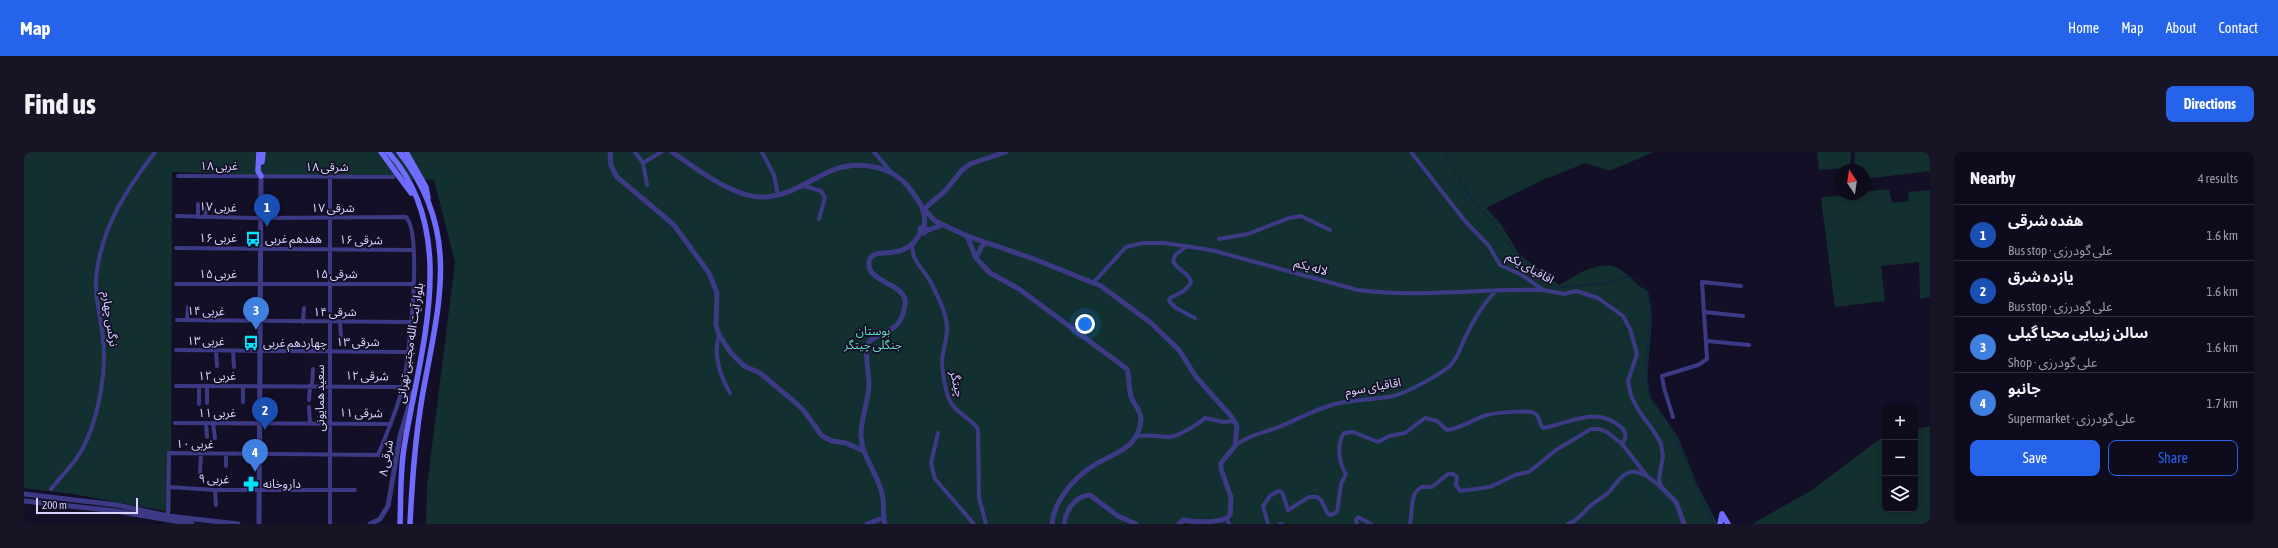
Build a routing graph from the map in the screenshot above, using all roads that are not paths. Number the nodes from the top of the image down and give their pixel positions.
1 (155, 152) edge
2 (259, 152) edge
3 (263, 152) edge
4 (383, 152) edge
5 (399, 152) edge
6 (406, 152) edge
7 (610, 152) edge
8 (634, 152) edge
9 (661, 152) edge
10 (672, 152) edge
11 (762, 152) edge
12 (874, 152) edge
13 (1006, 152) edge
14 (1411, 152) edge
15 (643, 163) junction
16 (891, 172) junction
17 (178, 176) dead end
18 (261, 176) junction
19 (330, 177) junction
20 (393, 177) dead end
21 (647, 185) dead end
22 (804, 186) junction
23 (778, 195) junction
24 (429, 203) junction
25 (198, 204) dead end
26 (206, 209) dead end
27 (924, 210) junction
28 (177, 216) dead end
29 (198, 217) junction
30 (206, 217) junction
31 (259, 218) junction
32 (330, 218) junction
33 (819, 219) dead end
34 (942, 225) junction
35 (924, 230) junction
36 (1330, 230) dead end
37 (967, 236) junction
38 (1219, 239) dead end
39 (986, 242) junction
40 (912, 245) junction
41 (1187, 246) junction
42 (176, 248) dead end
43 (259, 249) junction
44 (330, 249) junction
45 (414, 250) junction
46 (976, 258) junction
47 (1093, 283) junction
48 (176, 284) dead end
49 (259, 284) junction
50 (330, 284) junction
51 (413, 284) junction
52 (1741, 286) dead end
53 (1498, 290) junction
54 (1543, 290) junction
55 (188, 307) dead end
56 (304, 308) dead end
57 (1704, 312) junction
58 (1743, 316) dead end
59 (1195, 318) dead end
60 (177, 320) dead end
61 (187, 320) junction
62 (259, 322) junction
63 (303, 322) junction
64 (330, 322) junction
65 (340, 322) junction
66 (411, 322) junction
67 (719, 335) junction
68 (341, 337) dead end
69 (1707, 341) junction
70 (1749, 345) dead end
71 (176, 350) dead end
72 (216, 351) junction
73 (233, 351) junction
74 (259, 352) junction
75 (330, 352) junction
76 (408, 352) junction
77 (419, 364) junction
78 (216, 366) dead end
79 (428, 366) junction
80 (234, 367) dead end
81 (313, 369) dead end
82 (176, 386) dead end
83 (199, 386) junction
84 (207, 386) junction
85 (243, 386) junction
86 (259, 386) junction
87 (311, 386) junction
88 (330, 386) junction
89 (402, 387) junction
90 (414, 390) junction
91 (730, 393) dead end
92 (309, 400) dead end
93 (243, 402) dead end
94 (206, 403) dead end
95 (199, 404) dead end
96 (309, 407) dead end
97 (1673, 417) dead end
98 (1234, 421) junction
99 (214, 422) junction
100 (330, 422) junction
101 (175, 423) dead end
102 (206, 423) junction
103 (259, 423) junction
104 (310, 423) junction
105 (391, 424) junction
106 (938, 433) dead end
107 (207, 437) dead end
108 (1135, 437) junction
109 (215, 438) dead end
110 (1622, 444) junction
111 (1235, 446) junction
112 (864, 451) junction
113 (201, 454) junction
114 (226, 454) junction
115 (259, 455) junction
116 (330, 455) junction
117 (226, 466) dead end
118 (200, 473) dead end
119 (1647, 476) junction
120 (169, 487) junction
121 (1661, 487) junction
122 (51, 489) dead end
123 (215, 490) junction
124 (258, 490) junction
125 (330, 490) junction
126 (355, 490) dead end
127 (24, 494) edge
128 (24, 501) edge
129 (216, 505) dead end
130 (168, 516) junction
131 (883, 518) junction
132 (175, 521) edge
133 (1228, 521) edge
134 (192, 524) edge
135 (238, 524) edge
136 (259, 524) edge
137 (330, 524) edge
138 (370, 524) edge
139 (400, 524) edge
140 (410, 524) edge
141 (867, 524) edge
142 (885, 524) edge
143 (974, 524) edge
144 (986, 524) edge
145 (1052, 524) edge
146 (1064, 524) edge
147 (1136, 524) edge
148 (1179, 524) edge
149 (1268, 524) edge
150 (1356, 524) edge
151 (1371, 524) edge
152 (1410, 524) edge
153 (1568, 524) edge
154 (1684, 524) edge
155 (1720, 524) edge
156 (1728, 524) edge

1 - 122 street, نرگس چهارم
2 - 18 main road
3 - 18 main road
4 - 77 main road, بلوار آیت الله مجتبی تهرانی
5 - 24 main road, بلوار آیت الله مجتبی تهرانی
6 - 24 main road
7 - 67 street
8 - 15 street
9 - 15 street
10 - 23 street
11 - 23 street
12 - 16 street
13 - 27 street
14 - 54 street, اقاقیای یکم
15 - 21 street
16 - 22 street
16 - 27 street
17 - 18 street, ۱۸ غربی
18 - 19 street, ۱۸ شرقی
18 - 31 street
19 - 20 street, ۱۸ شرقی
19 - 32 street, سعید همایونی
22 - 23 street
22 - 33 street
24 - 79 main road, بلوار آیت الله مجتبی تهرانی
25 - 29 street
26 - 30 street
27 - 34 street
27 - 35 street
28 - 29 street, ۱۷ غربی
29 - 30 street, ۱۷ غربی
30 - 31 street, ۱۷ غربی
31 - 32 street, ۱۷ شرقی
31 - 43 street
32 - 44 street, سعید همایونی
32 - 45 street, ۱۷ شرقی
34 - 35 street
34 - 37 street
35 - 40 street
36 - 38 street
37 - 39 street
37 - 46 street
39 - 46 street
39 - 47 street
40 - 112 street
40 - 144 street, چیتگر
41 - 47 street, لاله یکم
41 - 53 street, لاله یکم
41 - 59 street
42 - 43 street, ۱۶ غربی
43 - 44 street, ۱۶ شرقی
43 - 49 street
44 - 45 street, ۱۶ شرقی
44 - 50 street, سعید همایونی
45 - 51 street
46 - 108 street
47 - 98 street
48 - 49 street, ۱۵ غربی
49 - 50 street, ۱۵ شرقی
49 - 62 street
50 - 51 street, ۱۵ شرقی
50 - 64 street, سعید همایونی
51 - 66 street
52 - 57 street
53 - 54 street, لاله یکم
53 - 111 street, اقاقیای سوم
54 - 121 street, اقاقیای یکم
55 - 61 street
56 - 63 street
57 - 58 street
57 - 69 street
60 - 61 street, ۱۴ غربی
61 - 62 street, ۱۴ غربی
62 - 63 street, ۱۴ شرقی
62 - 74 street
63 - 64 street, ۱۴ شرقی
64 - 65 street, ۱۴ شرقی
64 - 75 street, سعید همایونی
65 - 66 street, ۱۴ شرقی
65 - 68 street
66 - 76 street
67 - 91 street
67 - 112 street
69 - 70 street
69 - 97 street
71 - 72 street, ۱۳ غربی
72 - 73 street, ۱۳ غربی
72 - 78 street
73 - 74 street, ۱۳ غربی
73 - 80 street
74 - 75 street, ۱۳ شرقی
74 - 86 street
75 - 76 street, ۱۳ شرقی
75 - 88 street, سعید همایونی
76 - 89 street
77 - 79 main road
77 - 90 main road, بلوار آیت الله مجتبی تهرانی
79 - 140 main road, بلوار آیت الله مجتبی تهرانی
81 - 87 street
82 - 83 street, ۱۲ غربی
83 - 84 street, ۱۲ غربی
83 - 95 street
84 - 85 street, ۱۲ غربی
84 - 94 street
85 - 86 street, ۱۲ غربی
85 - 93 street
86 - 87 street, ۱۲ شرقی
86 - 103 street
87 - 88 street, ۱۲ شرقی
87 - 92 street
88 - 89 street, ۱۲ شرقی
88 - 100 street, سعید همایونی
89 - 105 street
90 - 138 street, ۸ شرقی
90 - 139 main road, بلوار آیت الله مجتبی تهرانی
96 - 104 street
98 - 108 street
98 - 111 street
99 - 102 street, ۱۱ غربی
99 - 103 street, ۱۱ غربی
99 - 109 street
100 - 104 street, ۱۱ شرقی
100 - 105 street, ۱۱ شرقی
100 - 116 street, سعید همایونی
101 - 102 street, ۱۱ غربی
102 - 107 street
103 - 104 street, ۱۱ شرقی
103 - 115 street
105 - 116 street, ۱۰ غربی
106 - 143 street
108 - 145 street
110 - 119 street
110 - 149 street
110 - 152 street
111 - 133 street
112 - 131 street
113 - 114 street, ۱۰ غربی
113 - 118 street
113 - 120 street, ۱۰ غربی
114 - 115 street, ۱۰ غربی
114 - 117 street
115 - 116 street, ۱۰ غربی
115 - 124 street
116 - 125 street, سعید همایونی
119 - 121 street
119 - 153 street
120 - 123 street, ۹ غربی
120 - 130 street, ۱۰ غربی
121 - 154 street
123 - 124 street, ۹ غربی
123 - 129 street
124 - 125 street, ۹ غربی
124 - 136 street
125 - 126 street, ۹ غربی
125 - 137 street, سعید همایونی
127 - 130 street
128 - 132 street
130 - 132 street
131 - 141 street
131 - 142 street
132 - 134 street
132 - 135 street
133 - 148 street
146 - 147 street
150 - 151 street
155 - 156 main road

